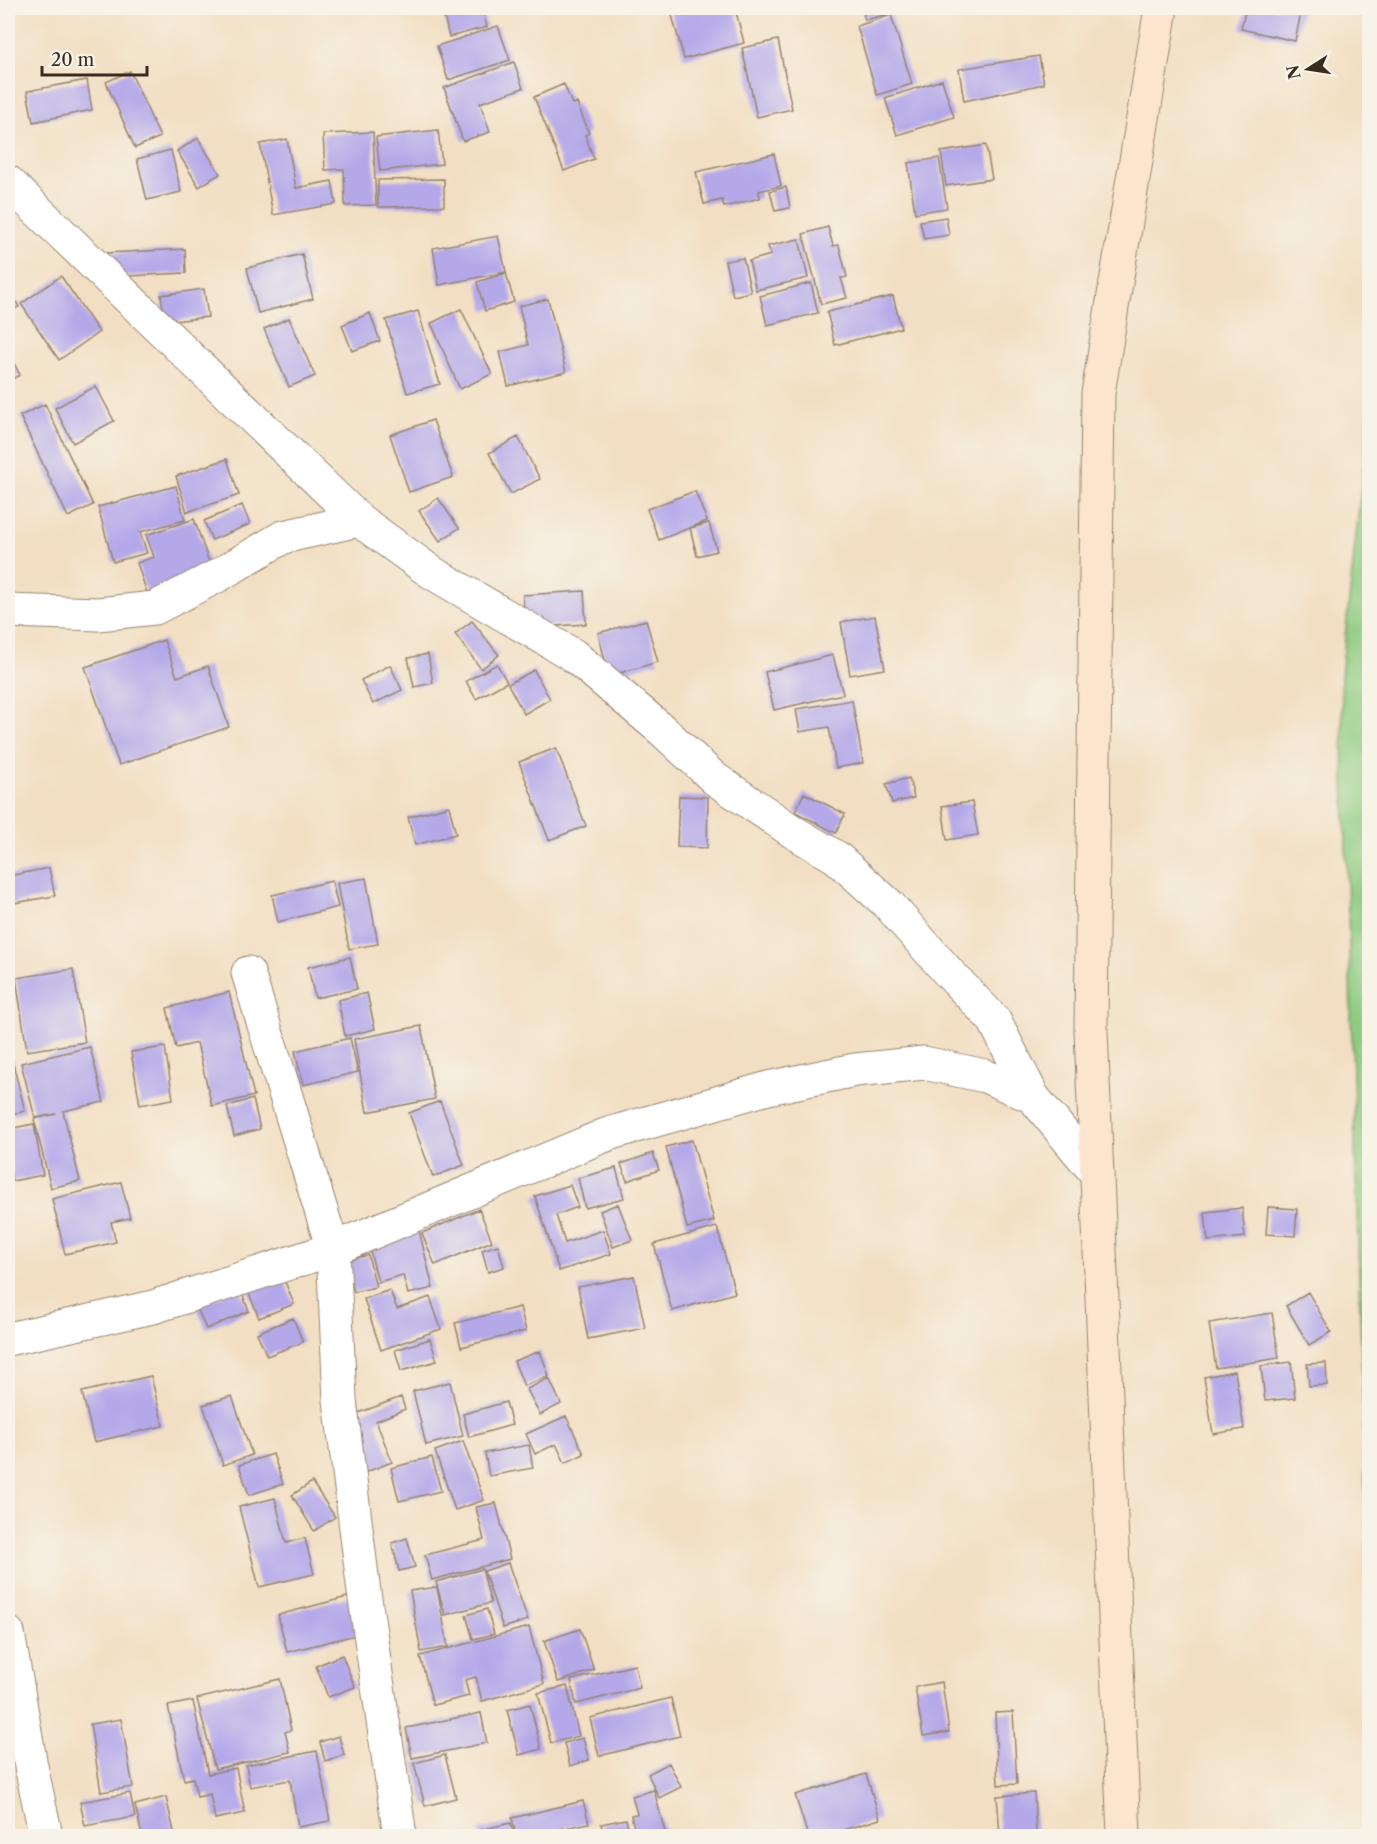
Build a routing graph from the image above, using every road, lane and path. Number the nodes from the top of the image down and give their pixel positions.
1 (1161, 8) edge
2 (8, 182) edge
3 (359, 520) junction
4 (8, 611) edge
5 (248, 973) dead end
6 (1033, 1097) junction
7 (1097, 1174) junction
8 (333, 1249) junction
9 (8, 1339) edge
10 (8, 1634) edge
11 (46, 1836) edge
12 (400, 1836) edge
13 (1124, 1836) edge

1 - 7 street
2 - 3 street
3 - 4 street
3 - 6 street
5 - 8 street
6 - 7 street
6 - 8 street
7 - 13 street
8 - 9 street
8 - 12 street
10 - 11 street

